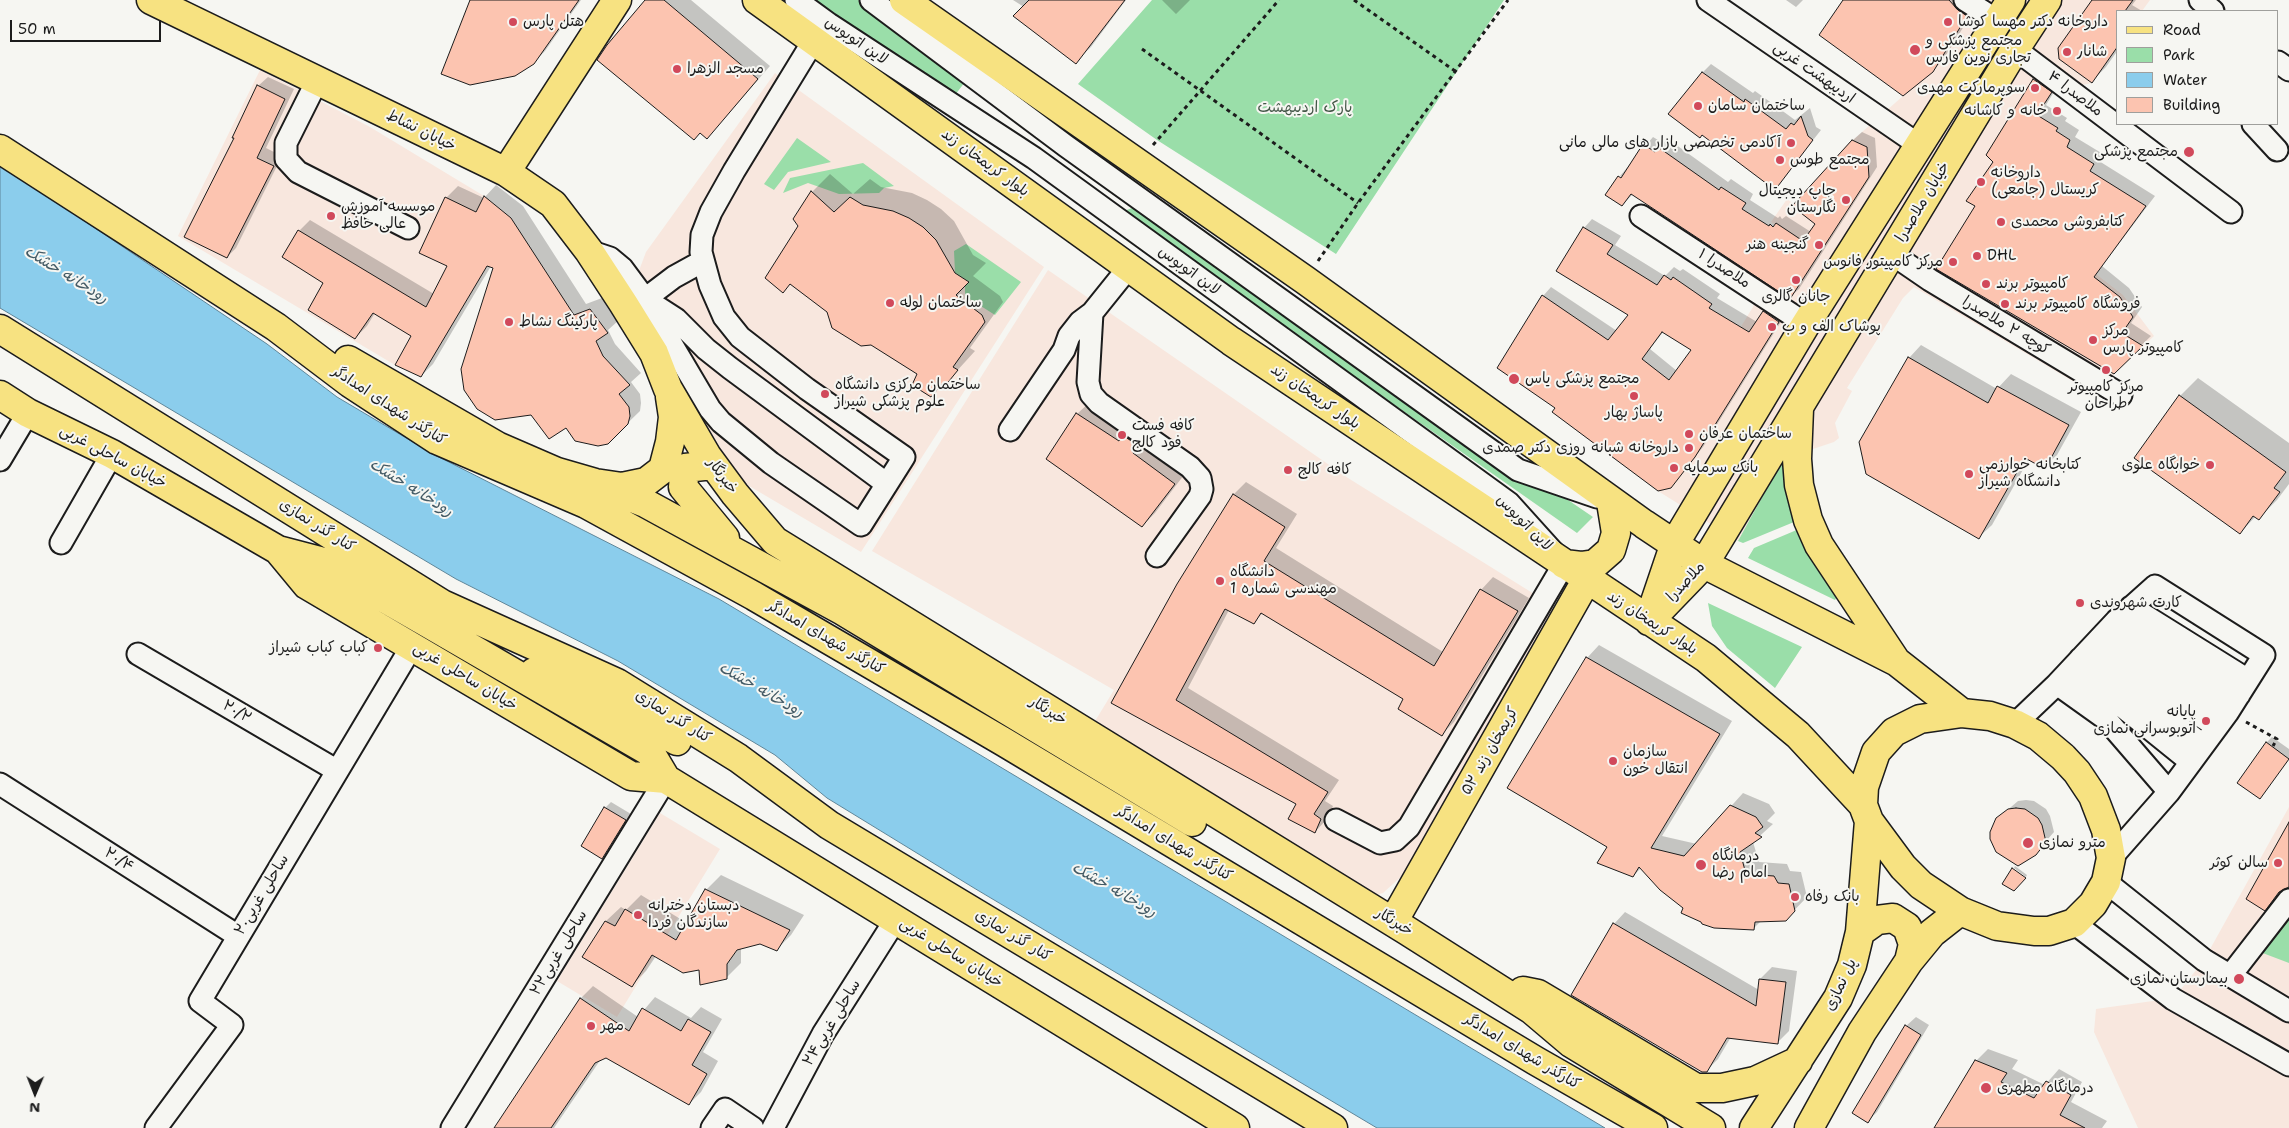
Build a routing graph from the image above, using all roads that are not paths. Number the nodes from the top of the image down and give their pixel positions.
1 (151, 0) edge
2 (617, 0) edge
3 (757, 0) edge
4 (796, 0) edge
5 (871, 0) edge
6 (904, 0) edge
7 (1708, 0) edge
8 (1965, 0) edge
9 (2047, 0) edge
10 (2200, 0) edge
11 (2004, 10) edge
12 (2212, 10) edge
13 (814, 40) junction
14 (2015, 49) junction
15 (317, 81) junction
16 (2254, 125) edge
17 (1919, 145) junction
18 (0, 149) edge
19 (2277, 150) dead end
20 (506, 172) junction
21 (2231, 212) dead end
22 (1641, 216) dead end
23 (408, 228) dead end
24 (589, 251) junction
25 (1892, 254) junction
26 (703, 261) junction
27 (1129, 268) junction
28 (645, 299) junction
29 (1092, 313) junction
30 (1806, 324) junction
31 (276, 327) junction
32 (0, 329) edge
33 (1064, 350) junction
34 (1088, 382) junction
35 (668, 390) junction
36 (0, 395) edge
37 (2121, 395) dead end
38 (1800, 404) junction
39 (28, 413) junction
40 (1010, 430) dead end
41 (112, 454) junction
42 (0, 460) edge
43 (713, 465) junction
44 (595, 483) junction
45 (887, 484) junction
46 (1611, 502) junction
47 (61, 543) dead end
48 (1675, 544) junction
49 (278, 550) junction
50 (738, 553) junction
51 (1157, 556) dead end
52 (1564, 564) junction
53 (1704, 564) junction
54 (1587, 580) junction
55 (1649, 621) junction
56 (412, 646) junction
57 (2093, 646) junction
58 (138, 654) dead end
59 (494, 661) junction
60 (1897, 662) junction
61 (2233, 703) junction
62 (1962, 713) junction
63 (2015, 724) junction
64 (2197, 754) junction
65 (336, 770) junction
66 (666, 779) junction
67 (0, 784) edge
68 (2169, 792) junction
69 (1866, 813) junction
70 (1336, 820) dead end
71 (829, 825) junction
72 (2109, 870) junction
73 (2289, 900) edge
74 (1960, 911) junction
75 (896, 919) junction
76 (1393, 922) junction
77 (2074, 923) junction
78 (1860, 932) junction
79 (238, 936) junction
80 (1909, 962) junction
81 (2230, 976) junction
82 (1489, 983) junction
83 (2289, 1011) edge
84 (1571, 1043) junction
85 (1798, 1061) junction
86 (2289, 1066) edge
87 (156, 1128) edge
88 (452, 1128) edge
89 (712, 1128) edge
90 (753, 1128) edge
91 (773, 1128) edge
92 (1235, 1128) edge
93 (1333, 1128) edge
94 (1653, 1128) edge
95 (1711, 1128) edge
96 (1754, 1128) edge
97 (1809, 1128) edge

1 - 15 main road, خیابان نشاط
2 - 20 main road
3 - 13 main road, بلوار کریمخان زند
4 - 52 street, لاین اتوبوس
5 - 46 street, لاین اتوبوس
6 - 46 main road
7 - 17 street, اردیبهشت غربی
8 - 11 street
9 - 14 main road, خیابان ملاصدرا
10 - 12 street
11 - 17 main road
13 - 26 street
13 - 27 main road, بلوار کریمخان زند
14 - 21 street, ۴ ملاصدرا
14 - 25 main road, خیابان ملاصدرا
15 - 20 main road, خیابان نشاط
15 - 23 street
16 - 19 street
17 - 30 main road
18 - 31 main road, کنارگذر شهدای امدادگر
20 - 24 main road, خبرنگار
22 - 30 street, ۱ ملاصدرا
24 - 28 street
24 - 35 main road, خبرنگار
25 - 37 street, کوچه ۲ ملاصدرا
25 - 38 main road, خیابان ملاصدرا
26 - 28 street
26 - 45 street
27 - 29 street
27 - 52 main road, بلوار کریمخان زند
28 - 45 street
28 - 45 street
29 - 33 street
29 - 34 street
30 - 48 main road, ملاصدرا
31 - 44 main road
31 - 94 main road, کنارگذر شهدای امدادگر
32 - 71 main road, کنار گذر نمازی
33 - 34 street
33 - 40 street
34 - 51 street
35 - 43 main road, خبرنگار
35 - 44 main road
36 - 39 main road, خیابان ساحلی غربی
38 - 53 main road, ملاصدرا
38 - 60 main road
39 - 41 main road, خیابان ساحلی غربی
39 - 42 street
41 - 47 street
41 - 49 main road, خیابان ساحلی غربی
43 - 50 main road
43 - 76 main road, خبرنگار
44 - 50 main road
46 - 48 main road
46 - 52 main road
48 - 53 main road
48 - 55 main road, ملاصدرا
49 - 56 main road, خیابان ساحلی غربی
49 - 59 main road, خیابان ساحلی غربی
50 - 84 main road
52 - 54 main road, بلوار کریمخان زند
52 - 70 street
53 - 55 main road, ملاصدرا
53 - 60 main road
54 - 55 main road, بلوار کریمخان زند
54 - 76 main road, کریمخان زند ۵۲
55 - 69 main road, بلوار کریمخان زند
56 - 65 street, ساحلی غربی۲۰
56 - 66 main road, خیابان ساحلی غربی
57 - 61 street
57 - 61 street
57 - 61 street
57 - 63 street
57 - 64 street
57 - 68 street
58 - 65 street, ۲۰/۲
59 - 66 main road, خیابان ساحلی غربی
59 - 71 main road
60 - 62 main road
61 - 64 street
62 - 63 main road, پل نمازی
62 - 69 main road, پل نمازی
63 - 72 main road, پل نمازی
64 - 68 street
65 - 79 street, ساحلی غربی۲۰
66 - 75 main road, خیابان ساحلی غربی
66 - 88 street, ساحلی غربی۲۲
67 - 79 street, ۲۰/۴
68 - 72 street
69 - 74 main road, بلوار کریمخان زند
69 - 78 main road, پل نمازی
71 - 93 main road, کنار گذر نمازی
72 - 77 main road
72 - 81 street
73 - 81 street
74 - 77 main road, بلوار کریمخان زند
74 - 80 main road
75 - 91 street, ساحلی غربی۲۴
75 - 92 main road, خیابان ساحلی غربی
76 - 82 main road, خبرنگار
77 - 86 street
78 - 80 main road
78 - 85 main road, پل نمازی
79 - 87 street, ساحلی غربی۲۰
80 - 97 main road
81 - 83 street
82 - 84 main road, خبرنگار
82 - 85 main road
84 - 95 main road, خبرنگار
85 - 96 main road, پل نمازی
89 - 90 street

